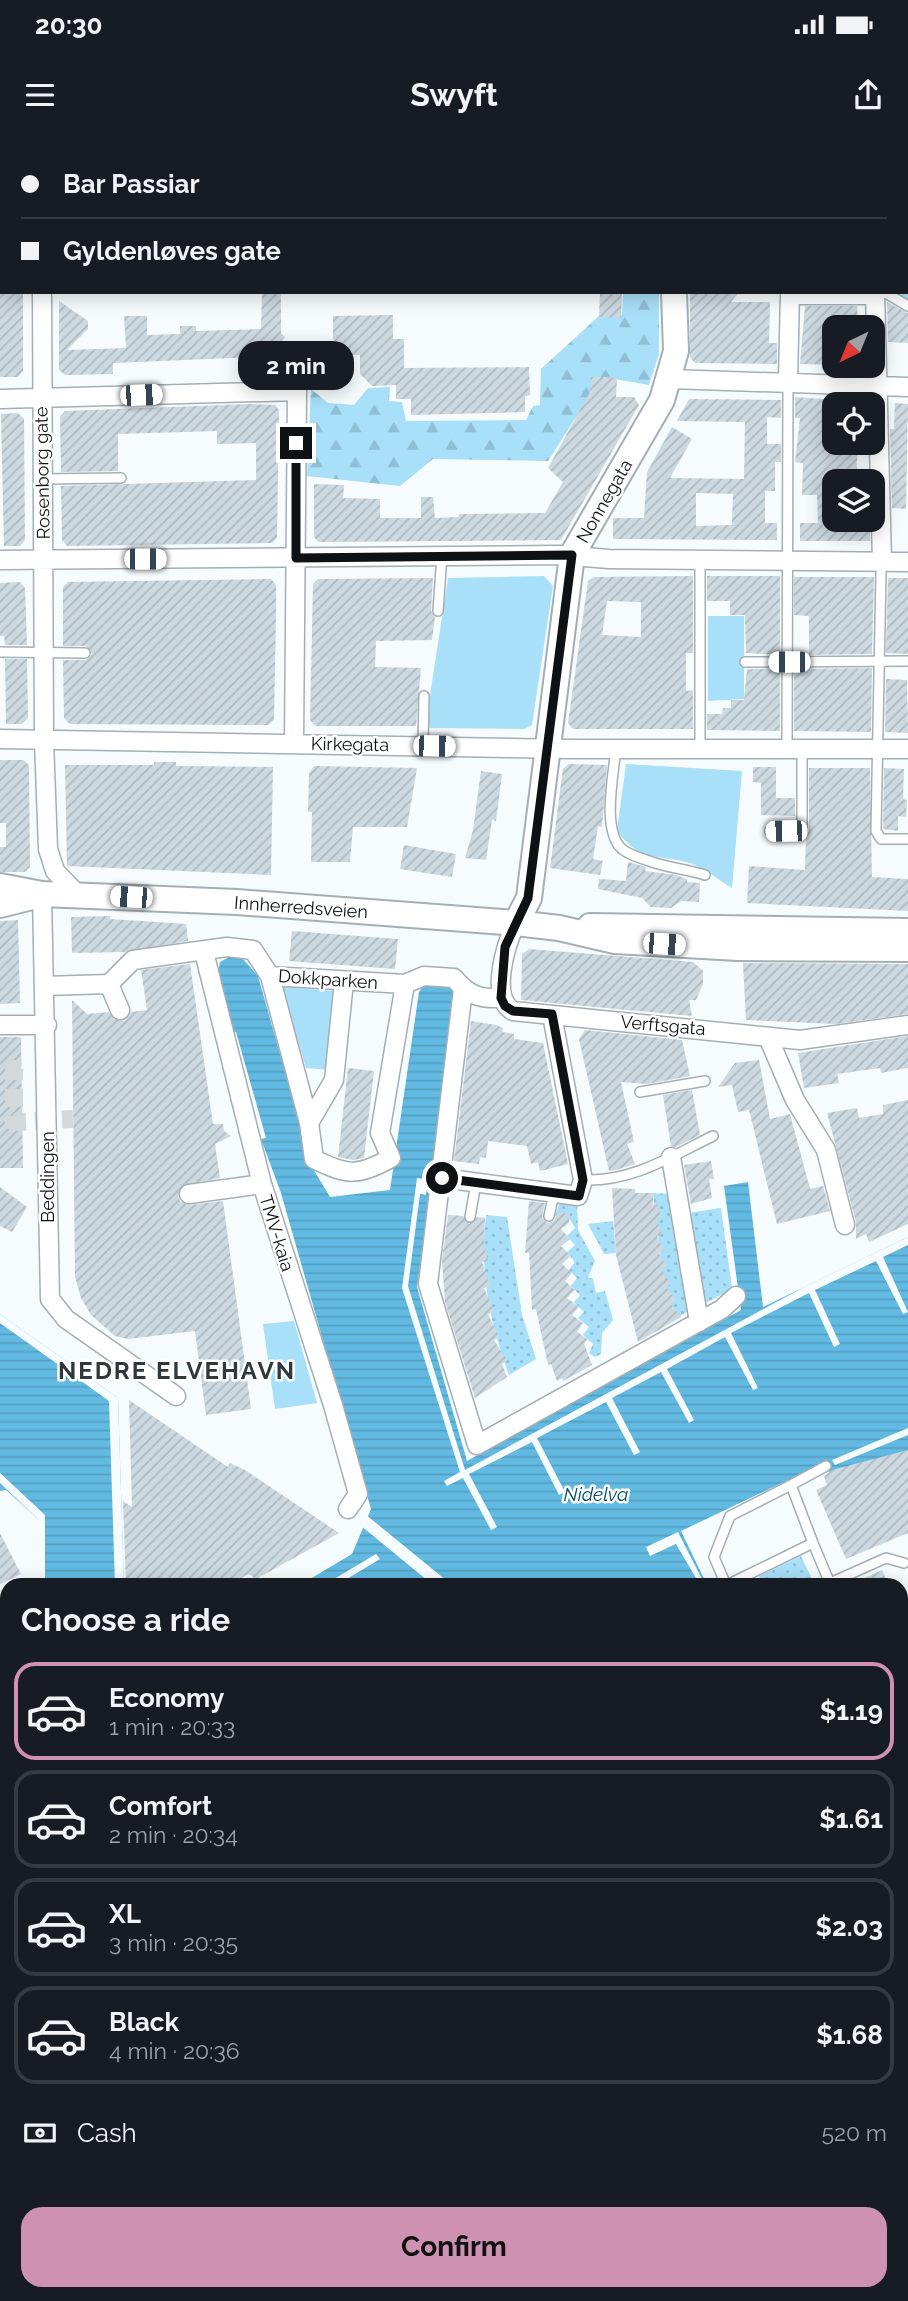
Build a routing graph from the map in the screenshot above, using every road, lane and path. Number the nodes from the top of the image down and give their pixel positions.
1 (42, 294) edge
2 (674, 294) edge
3 (790, 294) edge
4 (878, 294) edge
5 (880, 294) edge
6 (908, 306) edge
7 (670, 379) junction
8 (788, 381) junction
9 (877, 386) junction
10 (908, 387) edge
11 (41, 397) junction
12 (0, 399) edge
13 (121, 478) dead end
14 (42, 479) junction
15 (442, 555) junction
16 (572, 555) junction
17 (296, 558) junction
18 (700, 558) junction
19 (789, 559) junction
20 (0, 560) edge
21 (43, 560) junction
22 (908, 562) edge
23 (881, 567) junction
24 (438, 611) dead end
25 (0, 652) edge
26 (43, 653) junction
27 (85, 653) dead end
28 (879, 661) junction
29 (745, 662) dead end
30 (789, 662) junction
31 (908, 662) edge
32 (424, 696) dead end
33 (0, 740) edge
34 (44, 740) junction
35 (295, 743) junction
36 (423, 746) junction
37 (616, 747) junction
38 (701, 747) junction
39 (549, 748) junction
40 (795, 749) junction
41 (908, 749) edge
42 (879, 750) junction
43 (770, 831) dead end
44 (908, 839) edge
45 (705, 875) dead end
46 (0, 886) edge
47 (42, 894) junction
48 (77, 894) junction
49 (0, 905) edge
50 (516, 923) junction
51 (559, 928) junction
52 (908, 931) edge
53 (908, 949) edge
54 (204, 952) junction
55 (270, 976) junction
56 (344, 981) junction
57 (109, 984) junction
58 (405, 984) junction
59 (44, 986) junction
60 (463, 989) junction
61 (501, 998) junction
62 (120, 1010) dead end
63 (552, 1014) junction
64 (0, 1025) edge
65 (47, 1025) junction
66 (908, 1025) edge
67 (768, 1037) junction
68 (705, 1081) dead end
69 (640, 1093) dead end
70 (309, 1123) junction
71 (713, 1136) dead end
72 (671, 1157) junction
73 (442, 1178) junction
74 (583, 1180) junction
75 (476, 1183) junction
76 (262, 1184) junction
77 (554, 1193) junction
78 (189, 1194) dead end
79 (549, 1216) dead end
80 (470, 1217) dead end
81 (845, 1225) dead end
82 (736, 1296) dead end
83 (699, 1322) junction
84 (176, 1396) dead end
85 (826, 1466) dead end
86 (791, 1485) junction
87 (348, 1508) dead end
88 (813, 1543) junction
89 (904, 1563) dead end
90 (722, 1578) edge
91 (751, 1578) edge
92 (828, 1578) edge
93 (844, 1578) edge

1 - 11 street, Rosenborg gate
2 - 7 main road, Nonnegata
3 - 8 street
4 - 9 street
5 - 6 lane
7 - 8 street
7 - 16 main road, Nonnegata
8 - 9 street
8 - 19 lane
9 - 10 street
9 - 23 street
11 - 12 street
11 - 14 street, Rosenborg gate
11 - 17 street
13 - 14 lane
14 - 21 street, Rosenborg gate
15 - 16 street
15 - 17 street
15 - 24 lane
16 - 18 street
16 - 39 main road, Nonnegata
17 - 21 street
17 - 35 street
18 - 19 street
18 - 38 lane
19 - 23 street
19 - 30 lane
20 - 21 street
21 - 26 street, Rosenborg gate
22 - 23 street
23 - 28 lane
25 - 26 lane
26 - 27 lane
26 - 34 street, Rosenborg gate
28 - 30 lane
28 - 31 lane
28 - 42 lane
29 - 30 lane
30 - 40 lane
32 - 36 lane
33 - 34 street, Kirkegata
34 - 35 street, Kirkegata
34 - 48 street, Rosenborg gate
35 - 36 street, Kirkegata
36 - 39 street, Kirkegata
37 - 38 street, Kirkegata
37 - 39 street, Kirkegata
37 - 45 lane
38 - 40 street, Kirkegata
39 - 50 main road, Nonnegata
40 - 42 street, Kirkegata
40 - 43 lane
41 - 42 street, Kirkegata
42 - 44 lane
46 - 47 main road, Innherredsveien
47 - 48 main road, Innherredsveien
47 - 49 main road, Innherredsveien
47 - 59 street, Beddingen
48 - 50 main road, Innherredsveien
50 - 51 main road, Innherredsveien
50 - 61 street
51 - 52 main road, Innherredsveien
51 - 53 main road, Innherredsveien
54 - 55 street, Dokkparken
54 - 57 street, Dokkparken
54 - 76 street, TMV-kaia
55 - 56 street, Dokkparken
55 - 70 street
56 - 58 street, Dokkparken
56 - 70 street
57 - 59 street
57 - 62 street
58 - 60 street, Dokkparken
58 - 70 street
59 - 65 street, Beddingen
60 - 61 street, Dokkparken
60 - 73 street
61 - 63 street, Verftsgata
63 - 67 street, Verftsgata
63 - 74 street
64 - 65 street
65 - 84 street, Beddingen
66 - 67 street, Verftsgata
67 - 81 street
68 - 69 lane
71 - 72 lane
72 - 74 lane
72 - 83 street
73 - 75 street
73 - 83 street
74 - 77 street
75 - 77 street
75 - 80 lane
76 - 78 street
76 - 87 street, TMV-kaia
77 - 79 lane
82 - 83 street
85 - 86 lane
86 - 88 lane
86 - 90 lane
88 - 91 lane
88 - 92 lane
89 - 93 lane

